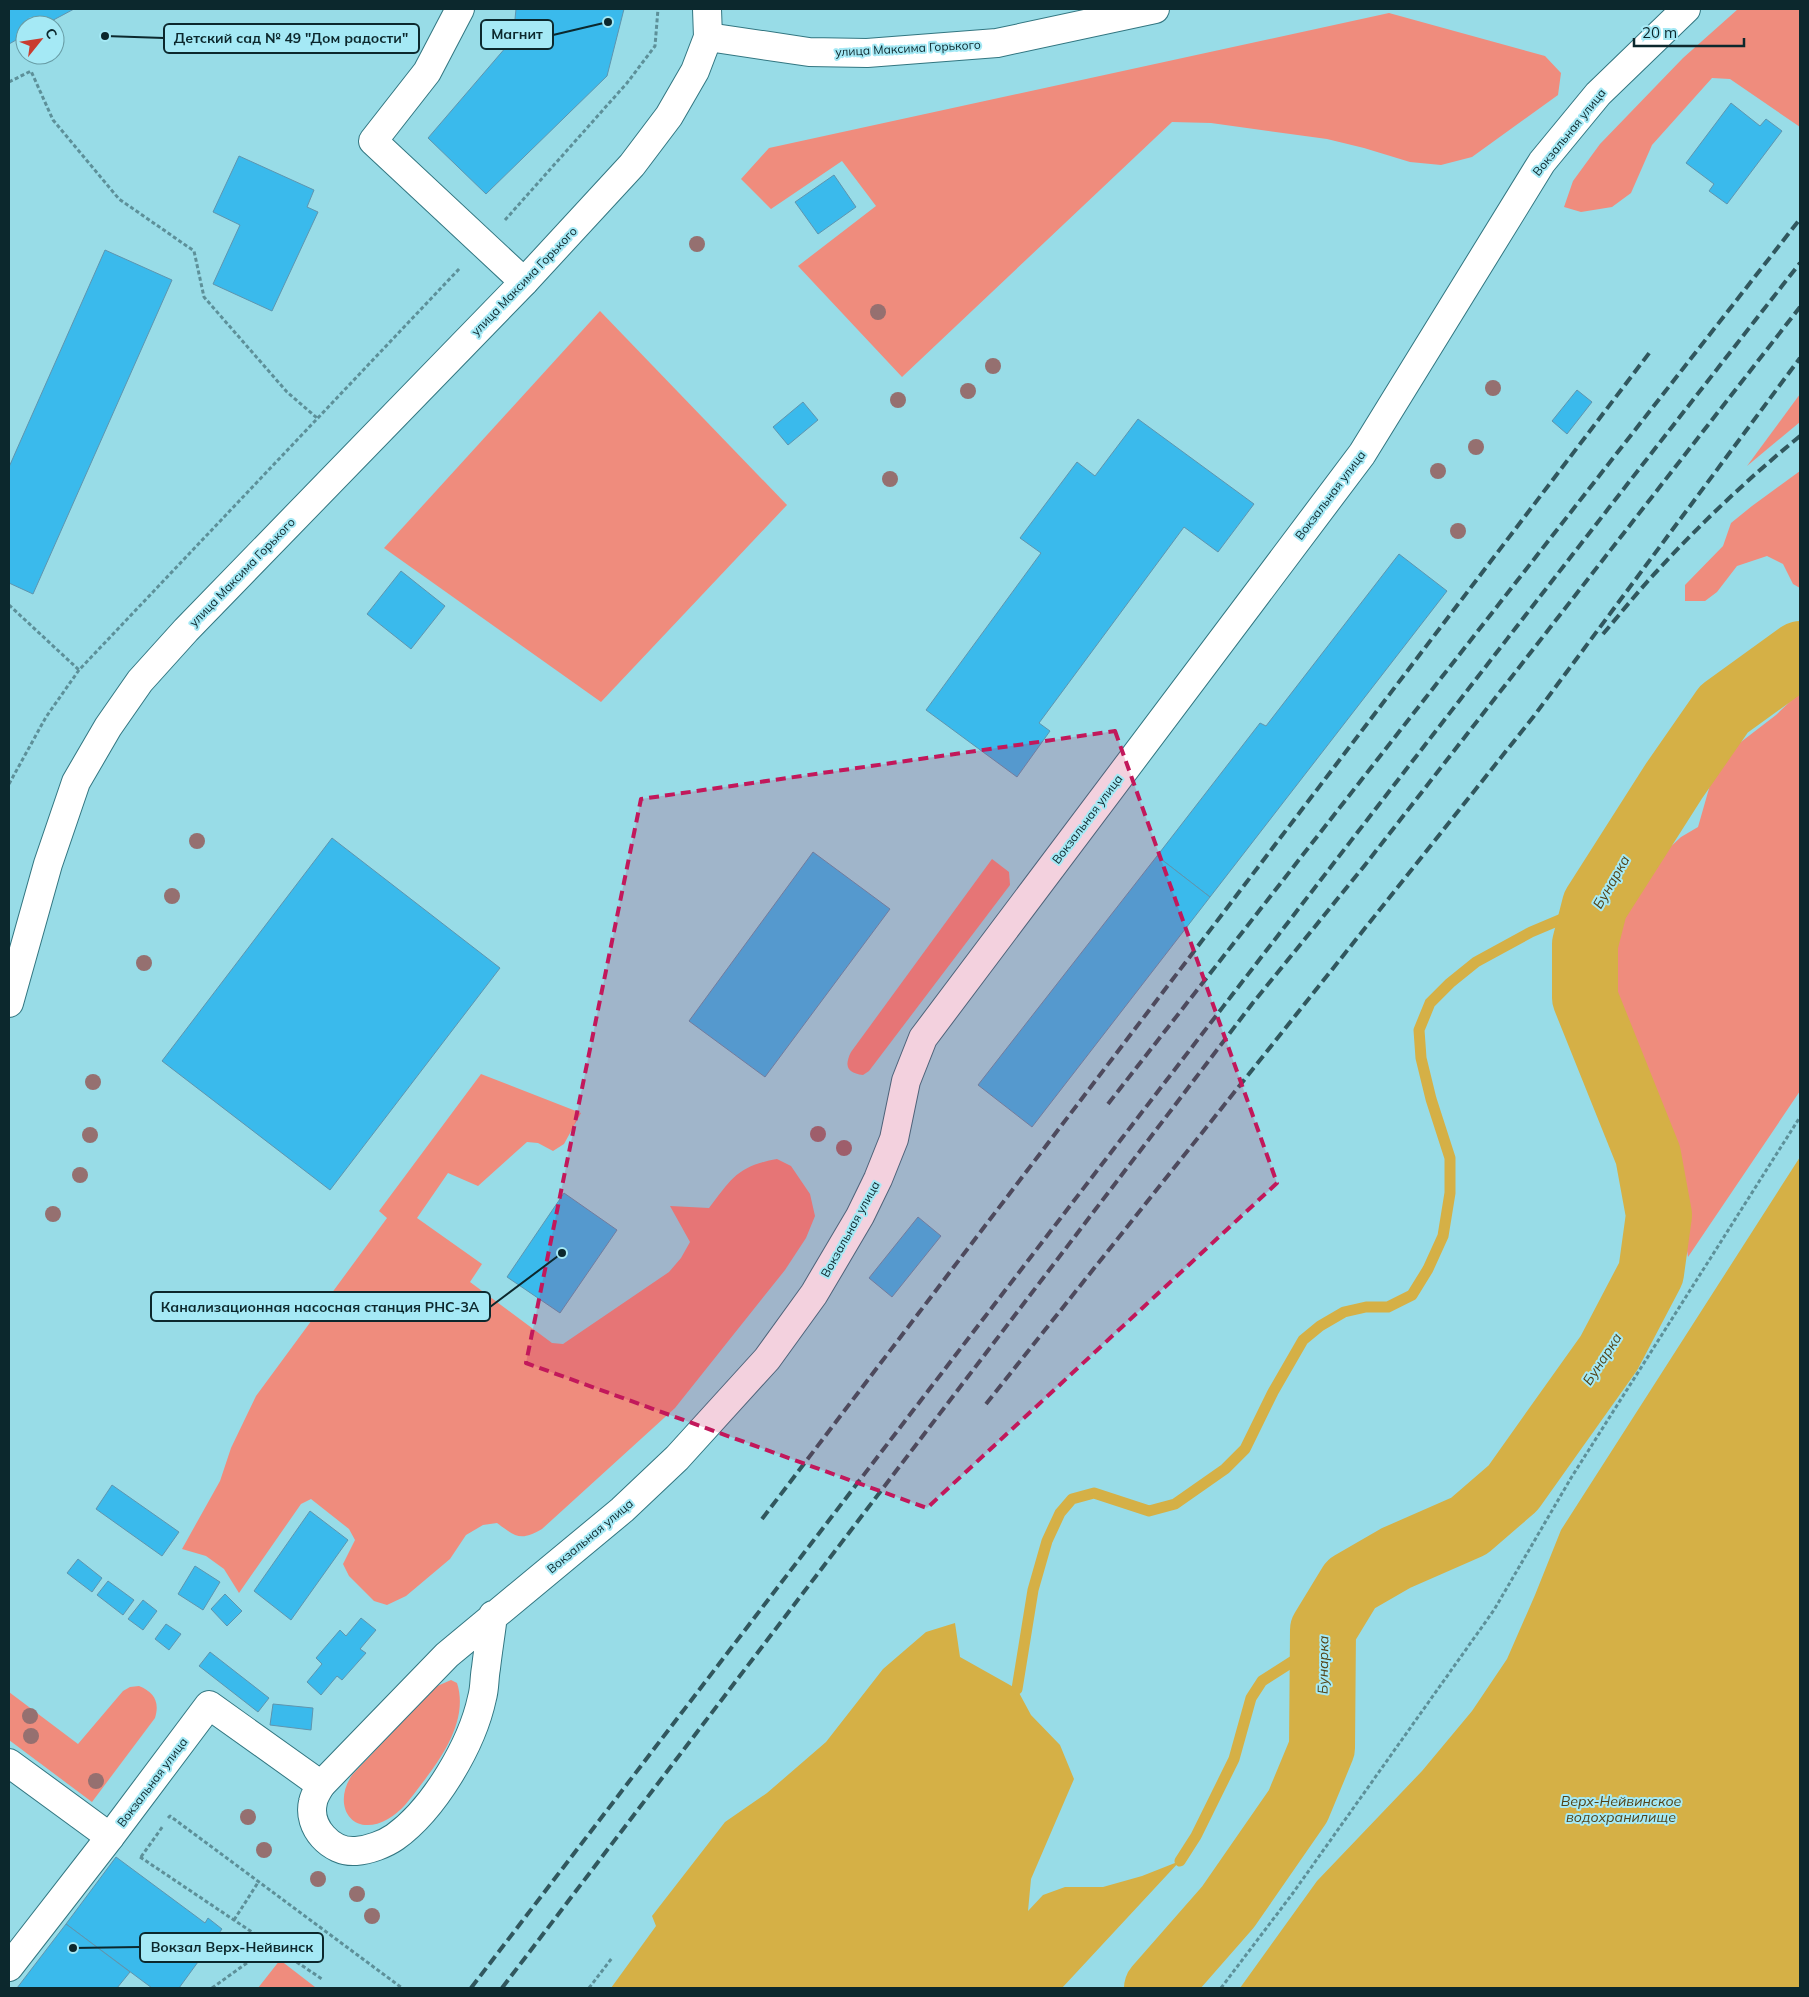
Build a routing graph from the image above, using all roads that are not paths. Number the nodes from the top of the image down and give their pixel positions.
1 (460, 9) edge
2 (707, 9) edge
3 (1155, 9) edge
4 (1686, 9) edge
5 (708, 37) junction
6 (524, 282) junction
7 (48, 864) junction
8 (9, 951) edge
9 (9, 1002) edge
10 (493, 1616) junction
11 (9, 1763) edge
12 (321, 1785) junction
13 (110, 1837) junction
14 (9, 1966) edge

1 - 6 street
2 - 5 street
3 - 5 street, улица Максима Горького
4 - 10 street, Вокзальная улица
5 - 6 street, улица Максима Горького
6 - 7 street, улица Максима Горького
7 - 8 street, улица Максима Горького
7 - 9 street, улица Максима Горького
10 - 12 street, Вокзальная улица
10 - 12 street, Вокзальная улица
11 - 13 street
12 - 13 street, Вокзальная улица
13 - 14 street, Вокзальная улица

